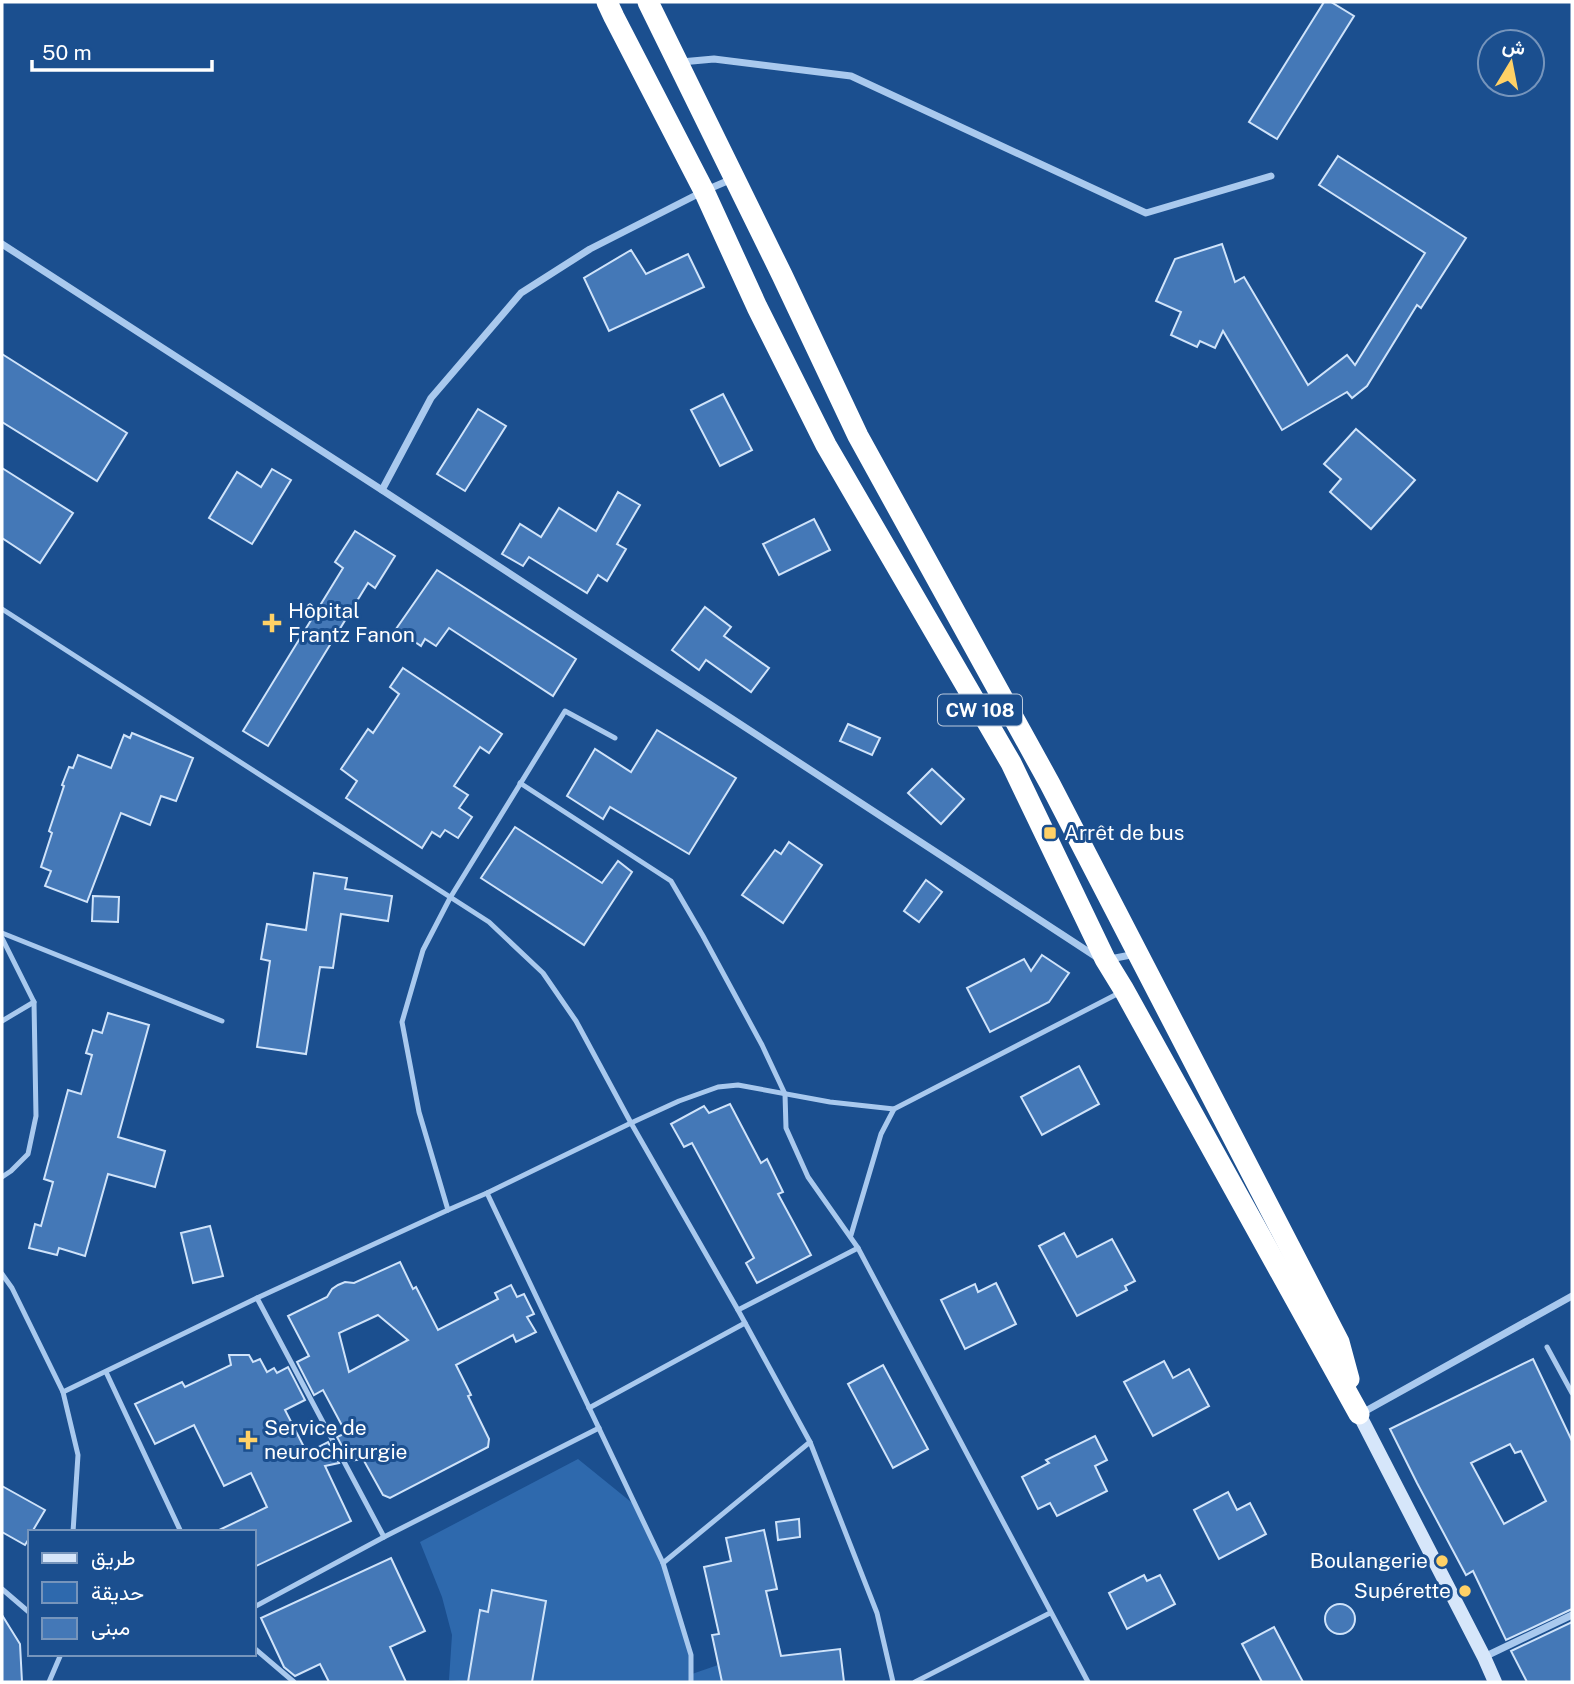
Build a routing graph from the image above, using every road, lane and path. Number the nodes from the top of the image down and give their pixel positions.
1 (607, 2) edge
2 (648, 2) edge
3 (677, 63) junction
4 (1271, 176) dead end
5 (734, 178) junction
6 (704, 191) junction
7 (2, 244) edge
8 (382, 490) junction
9 (2, 608) edge
10 (615, 738) dead end
11 (520, 783) junction
12 (450, 898) junction
13 (2, 935) edge
14 (1138, 954) junction
15 (1105, 959) junction
16 (1124, 990) junction
17 (34, 1002) junction
18 (2, 1021) edge
19 (222, 1021) dead end
20 (785, 1094) junction
21 (894, 1109) junction
22 (631, 1123) junction
23 (2, 1177) edge
24 (487, 1193) junction
25 (448, 1210) junction
26 (851, 1235) junction
27 (858, 1248) junction
28 (2, 1274) edge
29 (1572, 1296) edge
30 (257, 1298) junction
31 (738, 1310) junction
32 (745, 1323) junction
33 (1547, 1347) dead end
34 (106, 1372) junction
35 (63, 1392) junction
36 (1572, 1393) edge
37 (589, 1408) junction
38 (1359, 1414) junction
39 (599, 1428) junction
40 (810, 1442) junction
41 (73, 1530) edge
42 (180, 1530) edge
43 (384, 1537) junction
44 (663, 1563) junction
45 (2, 1589) edge
46 (256, 1605) edge
47 (28, 1611) edge
48 (1050, 1613) junction
49 (1572, 1615) edge
50 (256, 1650) edge
51 (60, 1656) edge
52 (1484, 1657) junction
53 (49, 1682) edge
54 (294, 1682) edge
55 (691, 1682) edge
56 (893, 1682) edge
57 (915, 1682) edge
58 (1088, 1682) edge
59 (1495, 1682) edge

1 - 6 highway, CW 108
2 - 3 highway, CW 108
3 - 4 street
3 - 5 highway, CW 108
5 - 6 street
5 - 14 highway, CW 108
6 - 8 street
6 - 15 highway, CW 108
7 - 8 street
8 - 15 street
9 - 12 lane
10 - 11 lane
11 - 12 lane
11 - 20 lane
12 - 22 lane
12 - 25 lane
13 - 17 lane
13 - 19 lane
14 - 15 street
14 - 38 highway, CW 108
15 - 16 highway, CW 108
16 - 21 lane
16 - 38 highway, CW 108
17 - 18 lane
17 - 23 lane
20 - 21 lane
20 - 22 lane
20 - 26 lane
21 - 26 lane
22 - 24 lane
22 - 31 lane
24 - 25 lane
24 - 37 lane
25 - 30 lane
26 - 27 lane
27 - 31 lane
27 - 48 lane
28 - 35 lane
29 - 38 street
30 - 34 lane
30 - 43 lane
31 - 32 lane
32 - 37 lane
32 - 40 lane
33 - 36 lane
34 - 35 lane
34 - 42 lane
35 - 41 lane
37 - 39 lane
38 - 52 main road, CW 108
39 - 43 lane
39 - 44 lane
40 - 44 lane
40 - 56 lane
43 - 46 lane
44 - 55 lane
45 - 47 lane
48 - 57 lane
48 - 58 lane
49 - 52 street
50 - 54 lane
51 - 53 lane
52 - 59 main road, CW 108

